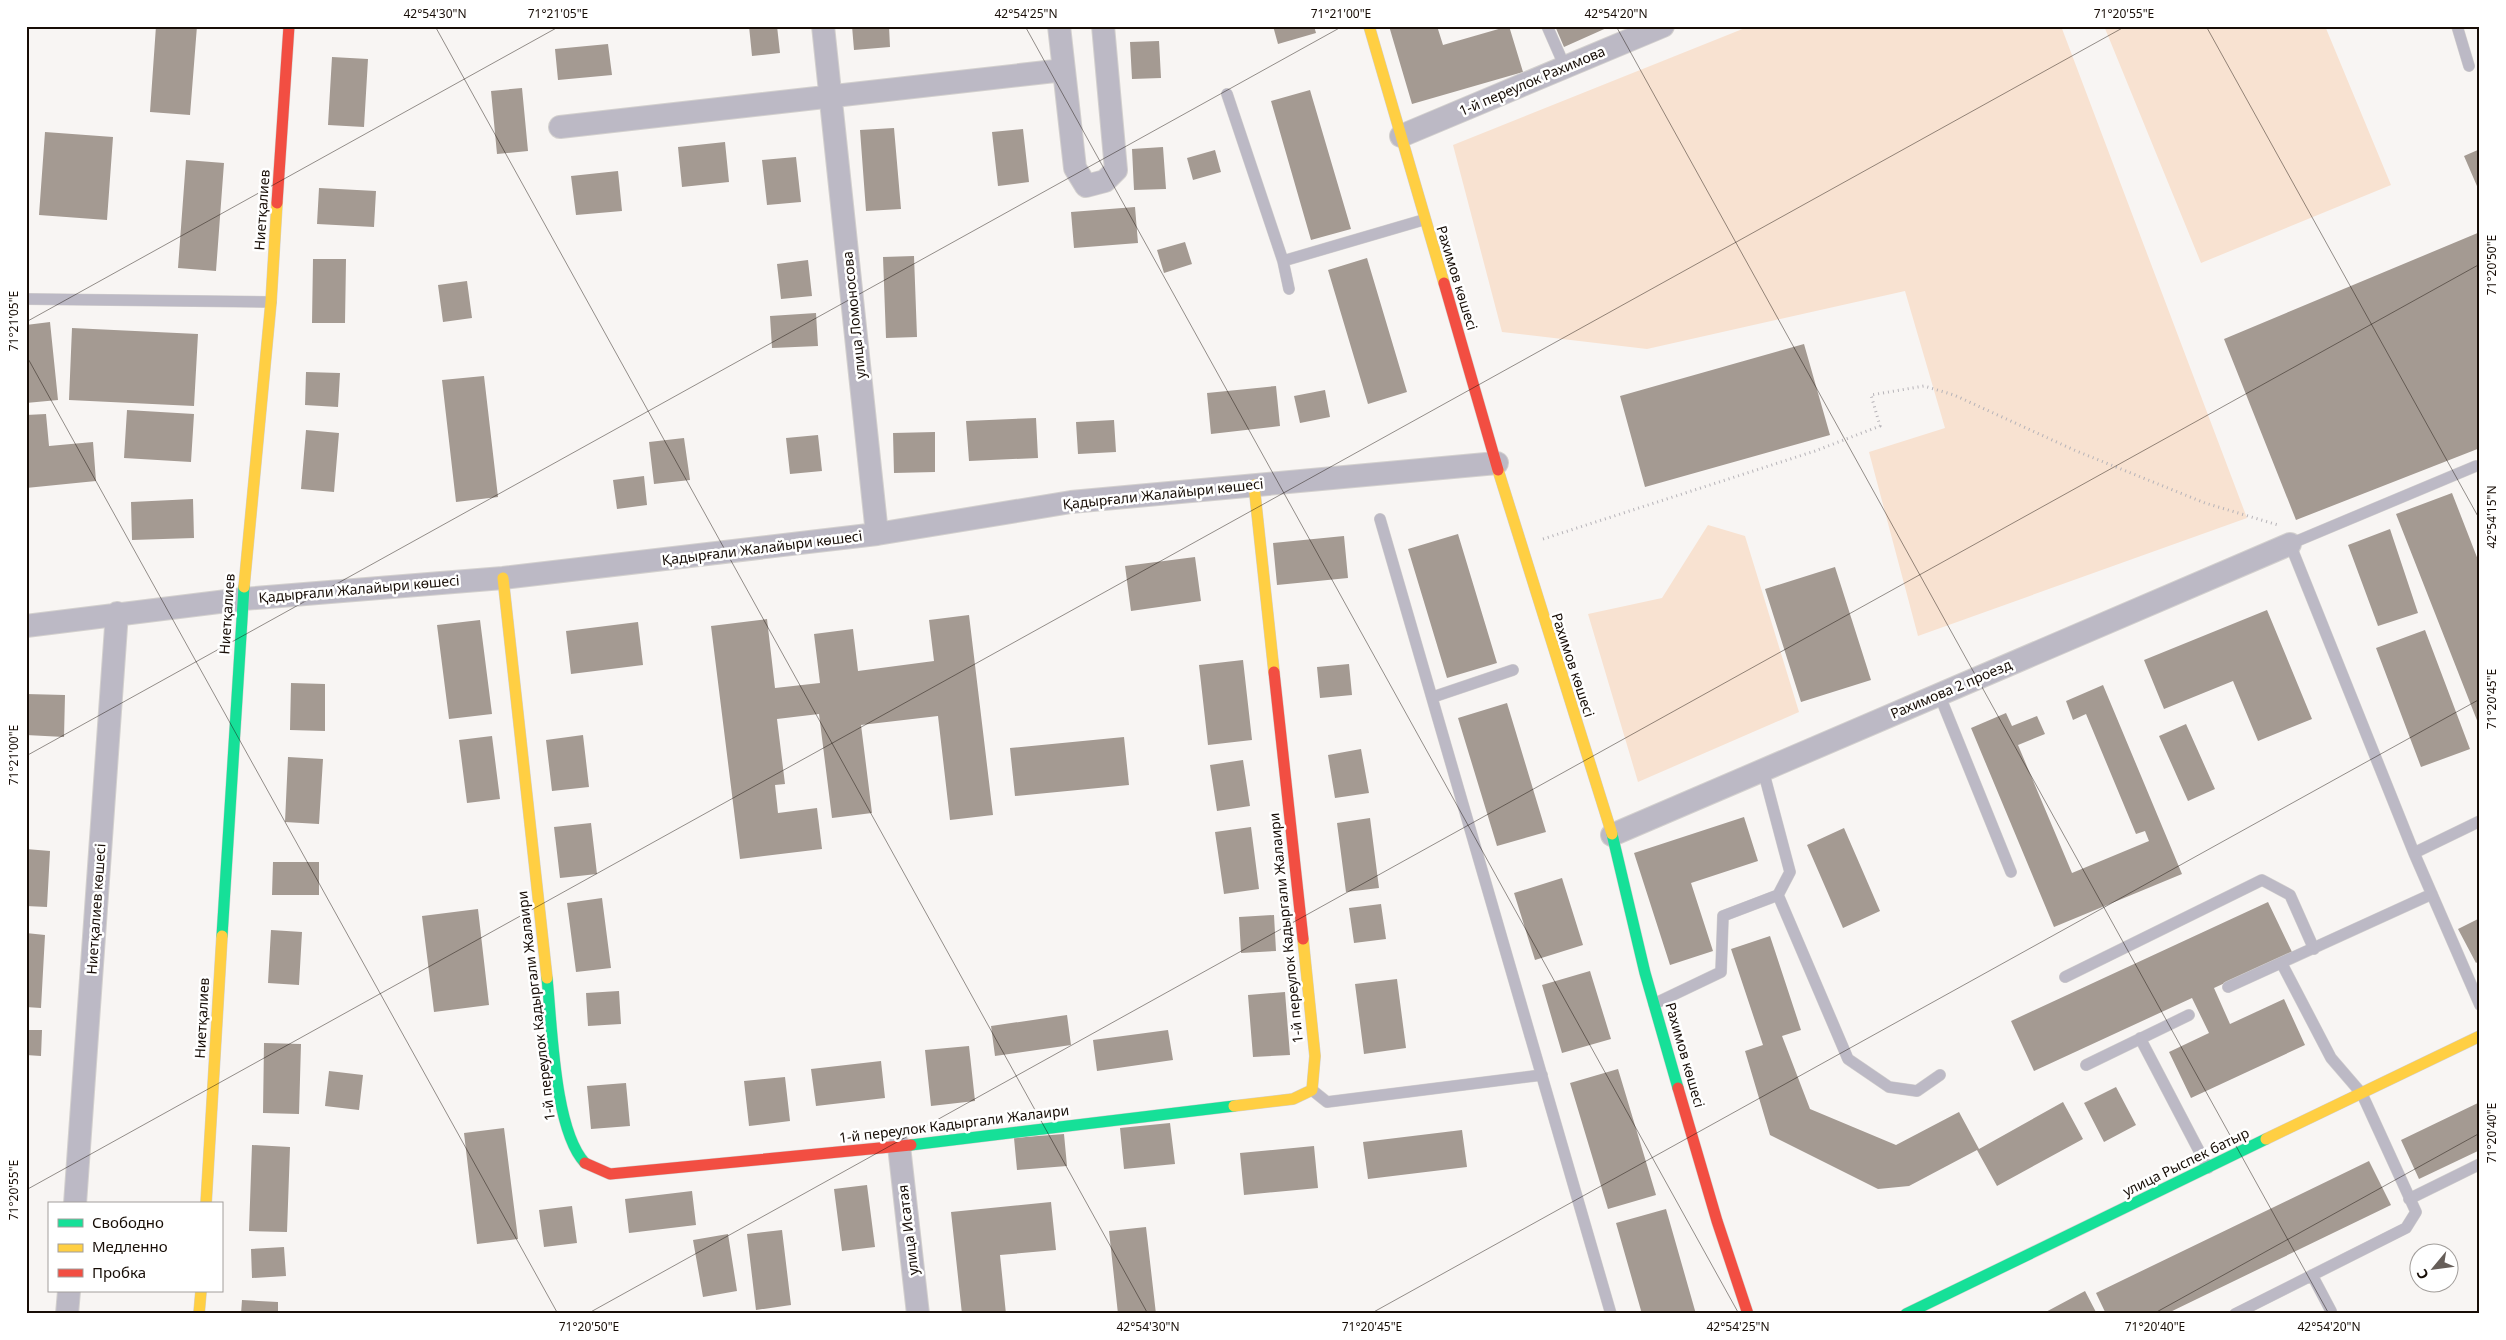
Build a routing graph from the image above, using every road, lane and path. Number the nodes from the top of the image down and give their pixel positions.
1 (289, 26) edge
2 (823, 26) edge
3 (1059, 26) edge
4 (1103, 26) edge
5 (1369, 26) edge
6 (1547, 26) edge
7 (1663, 26) edge
8 (2457, 26) edge
9 (2469, 66) dead end
10 (1566, 67) junction
11 (1064, 70) junction
12 (1227, 94) dead end
13 (830, 96) junction
14 (560, 126) dead end
15 (1401, 136) junction
16 (1424, 220) junction
17 (1283, 261) junction
18 (1289, 289) dead end
19 (26, 299) edge
20 (271, 302) junction
21 (1497, 463) junction
22 (2476, 466) dead end
23 (1254, 485) junction
24 (1380, 519) dead end
25 (877, 534) junction
26 (2286, 535) junction
27 (1520, 547) junction
28 (503, 578) junction
29 (243, 599) junction
30 (117, 613) junction
31 (26, 626) edge
32 (1513, 670) dead end
33 (1940, 694) junction
34 (1433, 698) junction
35 (1763, 770) junction
36 (2480, 821) edge
37 (1612, 835) junction
38 (2414, 853) junction
39 (2011, 872) dead end
40 (2432, 894) junction
41 (1778, 895) junction
42 (2314, 949) junction
43 (2282, 964) junction
44 (2065, 977) dead end
45 (2228, 987) dead end
46 (1654, 1004) junction
47 (2480, 1005) edge
48 (2189, 1015) dead end
49 (2480, 1036) edge
50 (2140, 1038) junction
51 (2086, 1064) dead end
52 (1542, 1075) junction
53 (1940, 1075) dead end
54 (1312, 1090) junction
55 (2362, 1094) junction
56 (899, 1146) junction
57 (2480, 1164) edge
58 (2208, 1168) junction
59 (2409, 1199) junction
60 (75, 1202) edge
61 (206, 1202) edge
62 (2312, 1275) junction
63 (68, 1292) edge
64 (201, 1292) edge
65 (2332, 1311) dead end
66 (67, 1314) edge
67 (199, 1314) edge
68 (918, 1314) edge
69 (1611, 1314) edge
70 (1748, 1314) edge
71 (1906, 1314) edge
72 (2235, 1314) edge

1 - 20 street, Ниетқалиев
2 - 13 street, улица Ломоносова
3 - 11 street
4 - 11 street
5 - 15 street, Рахимов көшесі
6 - 10 lane
7 - 10 street, 1-й переулок Рахимова
8 - 9 lane
10 - 15 street, 1-й переулок Рахимова
11 - 13 street
12 - 17 lane
13 - 14 street
13 - 25 street, улица Ломоносова
15 - 16 street, Рахимов көшесі
16 - 17 lane
16 - 21 street, Рахимов көшесі
17 - 18 lane
19 - 20 lane
20 - 29 street, Ниетқалиев
21 - 23 street, Қадырғали Жалайыри көшесі
21 - 27 street, Рахимов көшесі
22 - 26 lane
23 - 25 street, Қадырғали Жалайыри көшесі
23 - 54 street, 1-й переулок Кадыргали Жалаири
24 - 34 lane
25 - 28 street, Қадырғали Жалайыри көшесі
26 - 27 path
26 - 33 street, Рахимова 2 проезд
26 - 38 lane
27 - 37 street, Рахимов көшесі
28 - 29 street, Қадырғали Жалайыри көшесі
28 - 56 street, 1-й переулок Кадыргали Жалаири
29 - 30 street, Қадырғали Жалайыри көшесі
29 - 61 street, Ниетқалиев
30 - 31 street, Қадырғали Жалайыри көшесі
30 - 60 street, Ниетқалиев көшесі
32 - 34 lane
33 - 35 street, Рахимова 2 проезд
33 - 39 lane
34 - 52 lane
35 - 37 street, Рахимова 2 проезд
35 - 41 lane
36 - 38 lane
37 - 46 street, Рахимов көшесі
38 - 40 lane
40 - 42 lane
40 - 47 lane
41 - 46 lane
41 - 53 lane
42 - 43 lane
42 - 44 lane
43 - 45 lane
43 - 55 lane
46 - 70 street, Рахимов көшесі
48 - 50 lane
49 - 55 street, улица Рыспек батыр
50 - 51 lane
50 - 58 lane
52 - 54 lane
52 - 69 lane
54 - 56 street, 1-й переулок Кадыргали Жалаири
55 - 58 street, улица Рыспек батыр
55 - 59 lane
56 - 68 street, улица Исатая
57 - 59 lane
58 - 71 street, улица Рыспек батыр
59 - 62 lane
62 - 65 lane
62 - 72 lane
63 - 66 street
64 - 67 street

